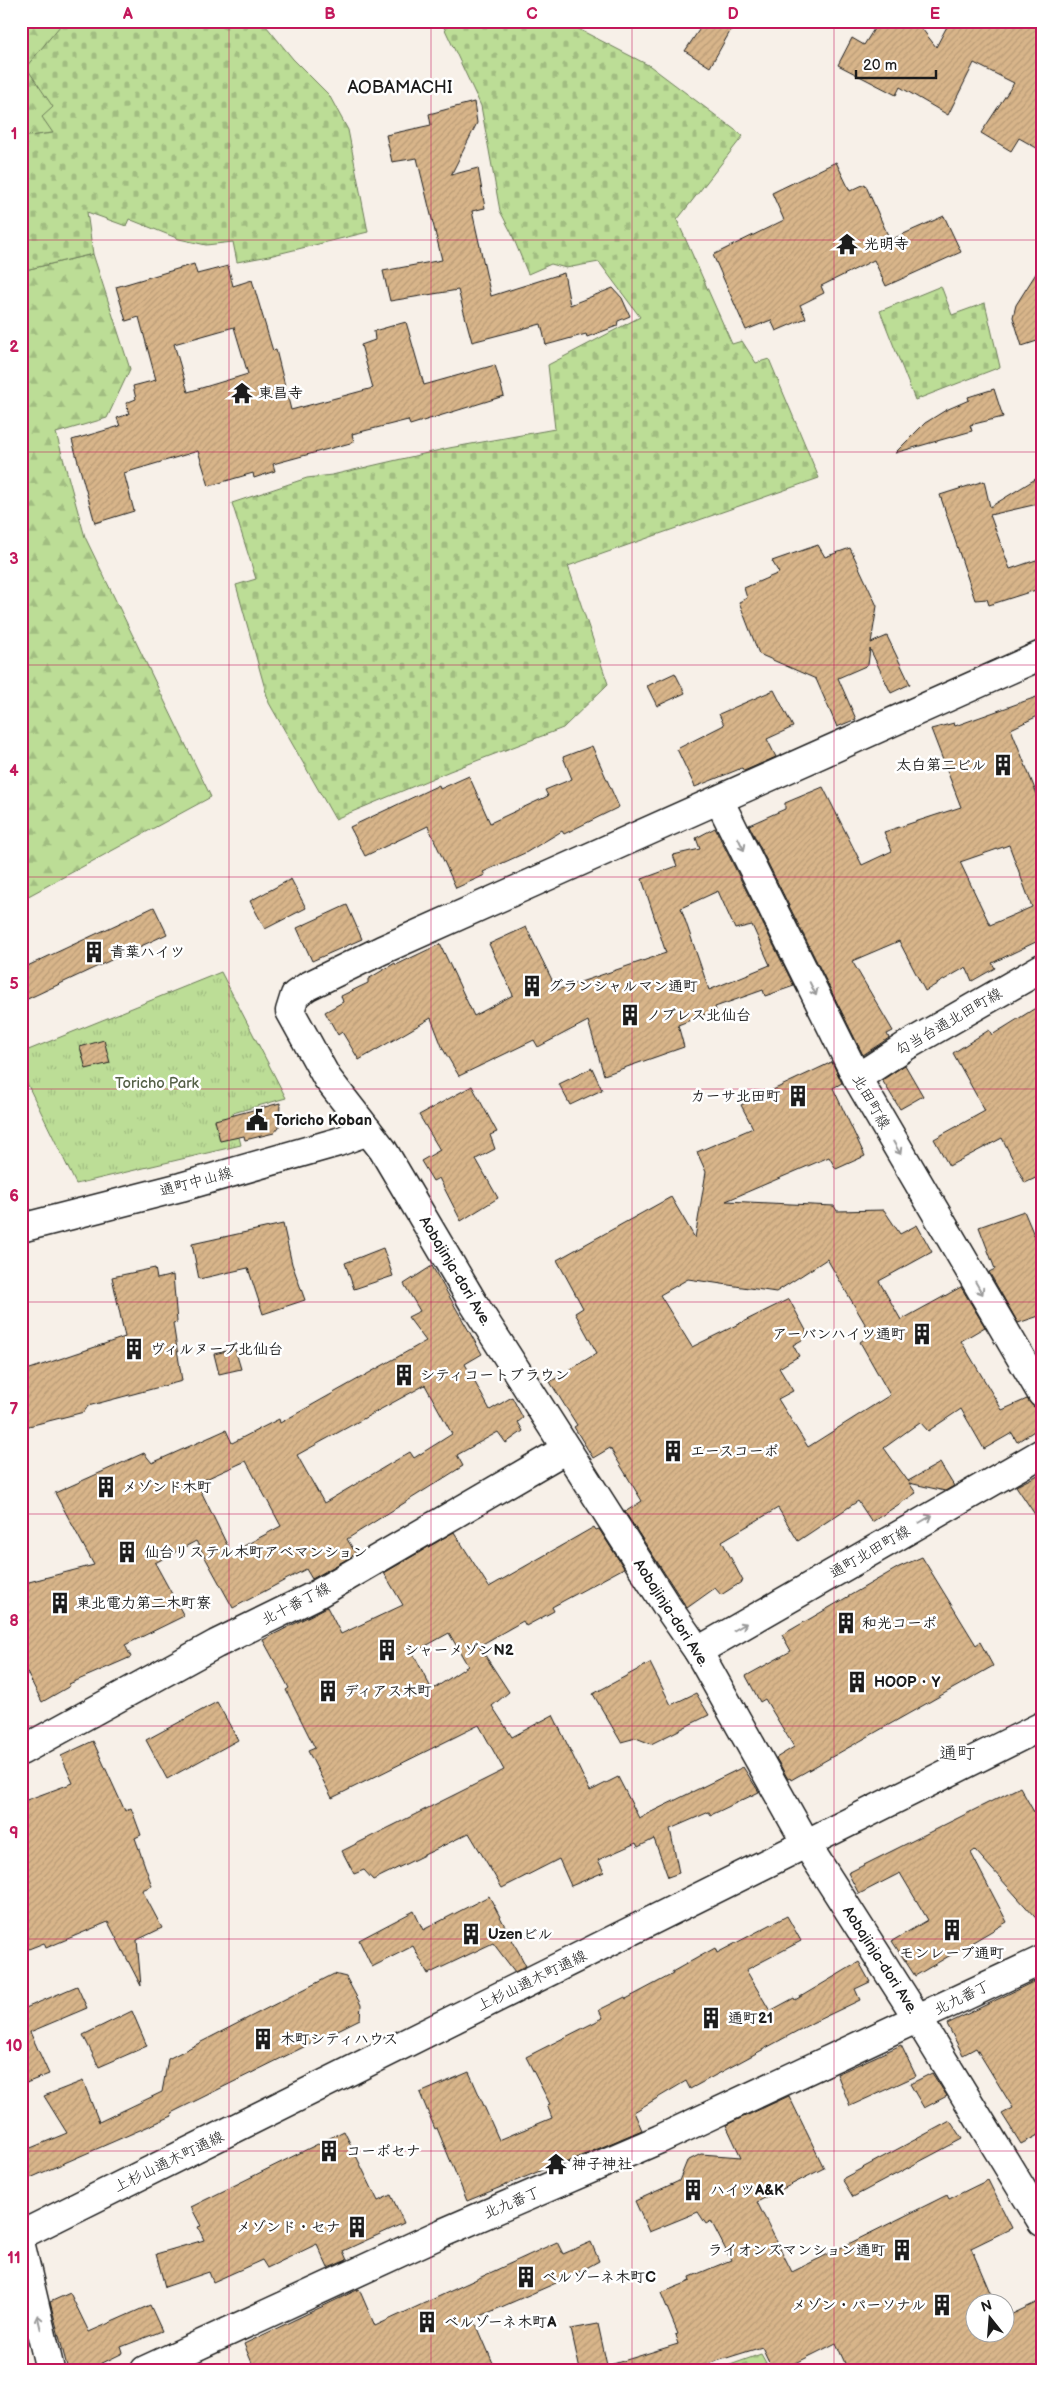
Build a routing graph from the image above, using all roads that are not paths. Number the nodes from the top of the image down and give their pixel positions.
1 (1042, 655) edge
2 (719, 800) junction
3 (1042, 968) edge
4 (856, 1078) junction
5 (368, 1131) junction
6 (21, 1228) edge
7 (1042, 1394) edge
8 (566, 1449) junction
9 (1042, 1453) edge
10 (698, 1651) junction
11 (1042, 1726) edge
12 (21, 1751) edge
13 (807, 1845) junction
14 (1042, 1960) edge
15 (918, 2019) junction
16 (1042, 2222) edge
17 (21, 2235) edge
18 (21, 2246) edge
19 (50, 2370) edge
20 (145, 2370) edge

1 - 2 street
2 -> 4 street, 北田町線
2 - 5 street, Aobajinja-dori Ave.
3 - 4 street, 勾当台通北田町線
4 -> 7 street, 北田町線
5 - 6 street, 通町中山線
5 - 8 street, Aobajinja-dori Ave.
8 - 10 street, Aobajinja-dori Ave.
8 - 12 street, 北十番丁線
10 -> 9 street, 通町北田町線
10 - 13 street, Aobajinja-dori Ave.
11 - 13 street, 上杉山通木町通線
13 - 15 street, Aobajinja-dori Ave.
13 - 17 street, 上杉山通木町通線
14 - 15 street, 北九番丁
15 - 16 street, Aobajinja-dori Ave.
15 - 20 street, 北九番丁
19 -> 18 street

